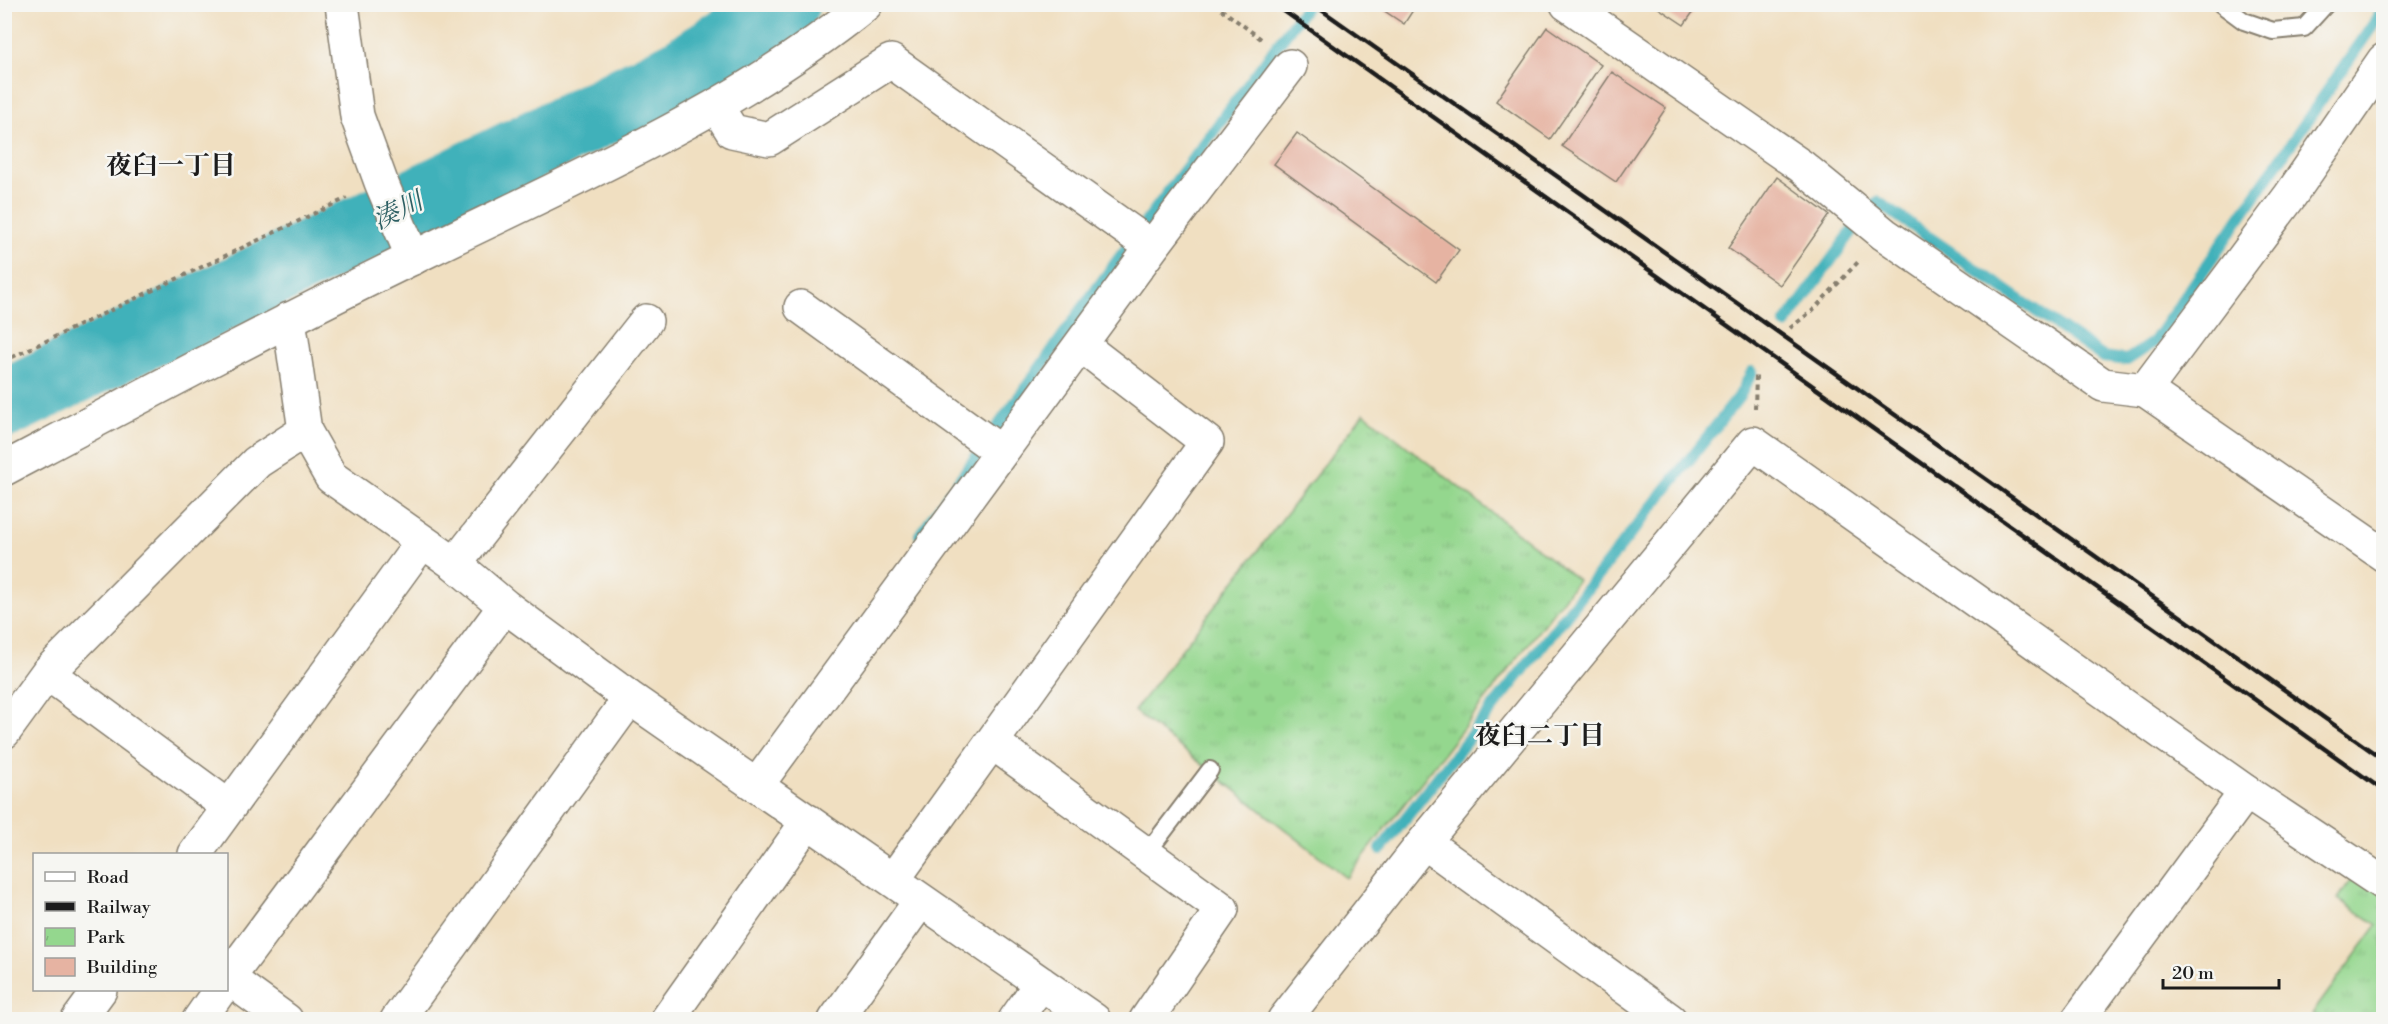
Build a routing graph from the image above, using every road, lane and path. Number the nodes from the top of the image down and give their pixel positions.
1 (342, 4) edge
2 (866, 4) edge
3 (1214, 4) edge
4 (1567, 4) edge
5 (2221, 4) edge
6 (2326, 4) edge
7 (2384, 60) edge
8 (1290, 66) joint
9 (717, 107) junction
10 (381, 182) junction
11 (1884, 234) junction
12 (1152, 247) junction
13 (413, 258) junction
14 (801, 307) dead end
15 (289, 319) junction
16 (646, 321) dead end
17 (1791, 328) dead end
18 (1082, 345) junction
19 (4, 361) edge
20 (2145, 390) junction
21 (305, 431) junction
22 (1001, 452) junction
23 (4, 469) edge
24 (422, 542) junction
25 (2384, 555) edge
26 (455, 564) junction
27 (505, 606) junction
28 (48, 673) junction
29 (630, 698) junction
30 (4, 732) edge
31 (993, 743) junction
32 (1210, 770) dead end
33 (757, 785) junction
34 (2246, 792) junction
35 (229, 807) junction
36 (808, 821) junction
37 (1424, 842) junction
38 (196, 853) edge
39 (1147, 853) junction
40 (893, 880) junction
41 (2384, 884) edge
42 (921, 900) junction
43 (228, 979) edge
44 (1041, 983) junction
45 (228, 985) edge
46 (99, 991) edge
47 (220, 991) edge
48 (78, 1020) edge
49 (200, 1020) edge
50 (286, 1020) edge
51 (397, 1020) edge
52 (667, 1020) edge
53 (835, 1020) edge
54 (1015, 1020) edge
55 (1095, 1020) edge
56 (1146, 1020) edge
57 (1284, 1020) edge
58 (1670, 1020) edge
59 (2078, 1020) edge

1 - 10 street
2 - 9 street
3 - 8 path
4 - 11 street
5 - 6 lane
7 - 20 street
8 - 12 street
9 - 12 street
9 - 13 street
10 - 13 street
10 - 19 path
11 - 17 path
11 - 20 street
12 - 18 street
13 - 15 street
14 - 22 street
15 - 21 street
15 - 23 street
16 - 26 street
18 - 22 street
18 - 31 street
20 - 25 street
21 - 24 street
21 - 28 street
22 - 33 street
24 - 26 street
24 - 35 street
26 - 27 street
27 - 29 street
27 - 43 street
28 - 30 street
28 - 35 street
29 - 33 street
29 - 51 street
31 - 39 street
31 - 40 street
32 - 39 lane
33 - 36 street
34 - 37 street
34 - 41 street
34 - 59 street
35 - 38 street
36 - 40 street
36 - 52 street
37 - 57 street
37 - 58 street
39 - 56 street
40 - 42 street
42 - 44 street
42 - 53 street
44 - 54 street
44 - 55 street
45 - 50 street
46 - 48 street
47 - 49 street

